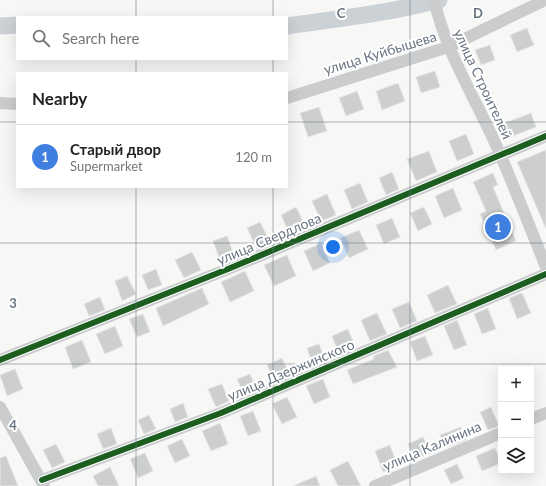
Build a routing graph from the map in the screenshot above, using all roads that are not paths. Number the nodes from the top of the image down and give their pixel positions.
1 (545, 0) edge
2 (435, 5) edge
3 (448, 47) junction
4 (288, 98) edge
5 (0, 103) edge
6 (16, 104) edge
7 (546, 136) edge
8 (500, 154) junction
9 (546, 267) edge
10 (546, 274) edge
11 (0, 360) edge
12 (0, 407) edge
13 (546, 412) edge
14 (534, 418) edge
15 (498, 434) edge
16 (43, 483) edge
17 (375, 486) edge

1 - 3 street, улица Куйбышева
2 - 3 street, улица Строителей
3 - 4 street, улица Куйбышева
3 - 8 street, улица Строителей
5 - 6 street
7 - 8 street, улица Свердлова
8 - 9 street, улица Строителей
8 - 11 street, улица Свердлова
10 - 16 street, улица Дзержинского
12 - 16 street
13 - 14 street
15 - 17 street, улица Калинина

